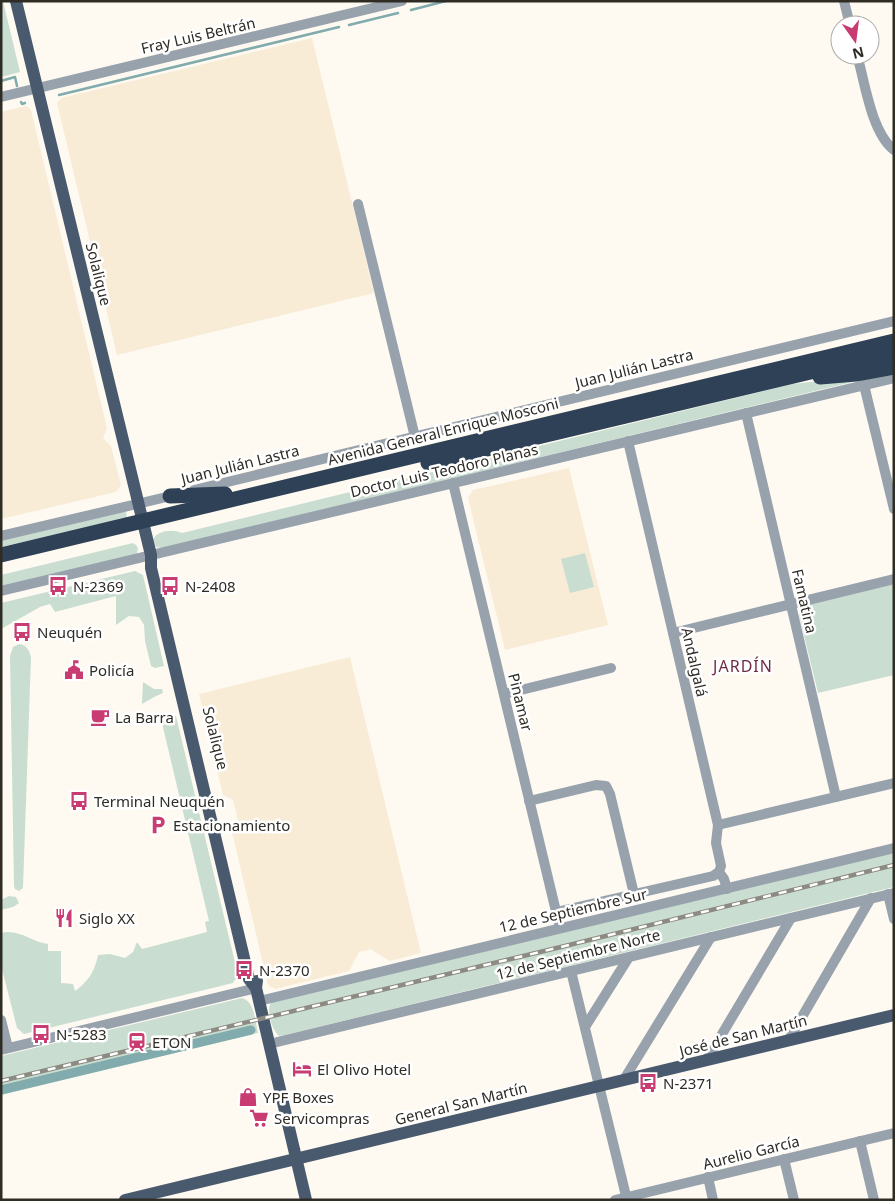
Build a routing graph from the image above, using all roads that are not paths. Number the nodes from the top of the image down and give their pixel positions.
1 (16, 1) edge
2 (402, 1) edge
3 (844, 1) edge
4 (848, 15) edge
5 (861, 65) edge
6 (37, 89) junction
7 (1, 97) edge
8 (894, 150) edge
9 (358, 204) dead end
10 (894, 321) edge
11 (894, 340) edge
12 (894, 352) edge
13 (894, 367) edge
14 (894, 378) edge
15 (774, 381) junction
16 (864, 385) junction
17 (746, 413) junction
18 (415, 437) junction
19 (628, 441) junction
20 (452, 483) junction
21 (272, 490) junction
22 (170, 496) junction
23 (138, 503) junction
24 (894, 509) edge
25 (144, 526) junction
26 (1, 536) edge
27 (1, 555) edge
28 (151, 555) junction
29 (1, 566) edge
30 (894, 579) edge
31 (1, 591) edge
32 (791, 604) junction
33 (673, 633) junction
34 (611, 668) dead end
35 (504, 694) junction
36 (894, 783) edge
37 (836, 797) junction
38 (529, 801) junction
39 (718, 825) junction
40 (894, 848) edge
41 (719, 872) junction
42 (727, 888) junction
43 (891, 893) edge
44 (634, 894) junction
45 (871, 898) junction
46 (556, 912) junction
47 (791, 918) junction
48 (894, 919) edge
49 (560, 928) junction
50 (711, 937) junction
51 (629, 957) junction
52 (571, 971) junction
53 (257, 994) junction
54 (894, 1016) edge
55 (1, 1020) edge
56 (585, 1027) junction
57 (788, 1041) junction
58 (269, 1044) junction
59 (5, 1049) edge
60 (706, 1060) junction
61 (623, 1081) junction
62 (600, 1086) junction
63 (894, 1132) edge
64 (860, 1141) junction
65 (296, 1159) junction
66 (784, 1159) junction
67 (708, 1177) junction
68 (627, 1198) edge
69 (125, 1200) edge
70 (306, 1200) edge
71 (615, 1200) edge
72 (713, 1200) edge
73 (794, 1200) edge
74 (874, 1200) edge

1 - 6 main road, Solalique
2 - 6 street, Fray Luis Beltrán
3 - 4 street
5 - 8 street
6 - 7 street, Fray Luis Beltrán
6 - 23 main road, Solalique
9 - 18 street
10 - 18 street, Juan Julián Lastra
11 - 21 highway, Avenida General Enrique Mosconi
12 - 15 highway, Avenida General Enrique Mosconi
13 - 15 highway
14 - 16 street, Doctor Luis Teodoro Planas
15 - 25 highway, Avenida General Enrique Mosconi
16 - 17 street, Doctor Luis Teodoro Planas
16 - 24 street
17 - 19 street, Doctor Luis Teodoro Planas
17 - 32 street, Famatina
18 - 22 street, Juan Julián Lastra
19 - 20 street, Doctor Luis Teodoro Planas
19 - 33 street, Andalgalá
20 - 28 street, Doctor Luis Teodoro Planas
20 - 35 street, Pinamar
21 - 22 highway
21 - 25 highway, Avenida General Enrique Mosconi
22 - 23 street, Juan Julián Lastra
23 - 25 main road, Solalique
23 - 26 street, Juan Julián Lastra
25 - 27 highway, Avenida General Enrique Mosconi
25 - 28 main road, Solalique
25 - 29 highway, Avenida General Enrique Mosconi
28 - 31 street, Doctor Luis Teodoro Planas
28 - 53 main road, Solalique
30 - 32 street
32 - 33 street
32 - 37 street, Famatina
33 - 39 street, Andalgalá
34 - 35 street
35 - 38 street, Pinamar
36 - 37 street
37 - 39 street
38 - 44 street
38 - 46 street, Pinamar
39 - 41 street, Andalgalá
40 - 42 street, 12 de Septiembre Sur
41 - 42 street, Andalgalá
41 - 44 street
42 - 49 street, 12 de Septiembre Sur
43 - 45 street, 12 de Septiembre Norte
43 - 48 street
44 - 46 street
45 - 47 street, 12 de Septiembre Norte
45 - 57 street
46 - 49 street, Pinamar
47 - 50 street, 12 de Septiembre Norte
47 - 60 street
49 - 53 street, 12 de Septiembre Sur
50 - 51 street, 12 de Septiembre Norte
50 - 61 street
51 - 52 street, 12 de Septiembre Norte
51 - 56 street
52 - 56 street
52 - 58 street, 12 de Septiembre Norte
53 - 58 main road, Solalique
53 - 59 street, 12 de Septiembre Sur
54 - 57 main road, José de San Martín
55 - 59 street
56 - 62 street
57 - 60 main road, José de San Martín
58 - 65 main road, Solalique
60 - 61 main road, José de San Martín
61 - 62 main road, José de San Martín
62 - 65 main road, General San Martín
62 - 68 street
63 - 64 street, Aurelio García
64 - 66 street, Aurelio García
64 - 74 street
65 - 69 main road, General San Martín
65 - 70 main road, Solalique
66 - 67 street, Aurelio García
66 - 73 street
67 - 68 street, Aurelio García
67 - 72 street
68 - 71 street, Aurelio García

